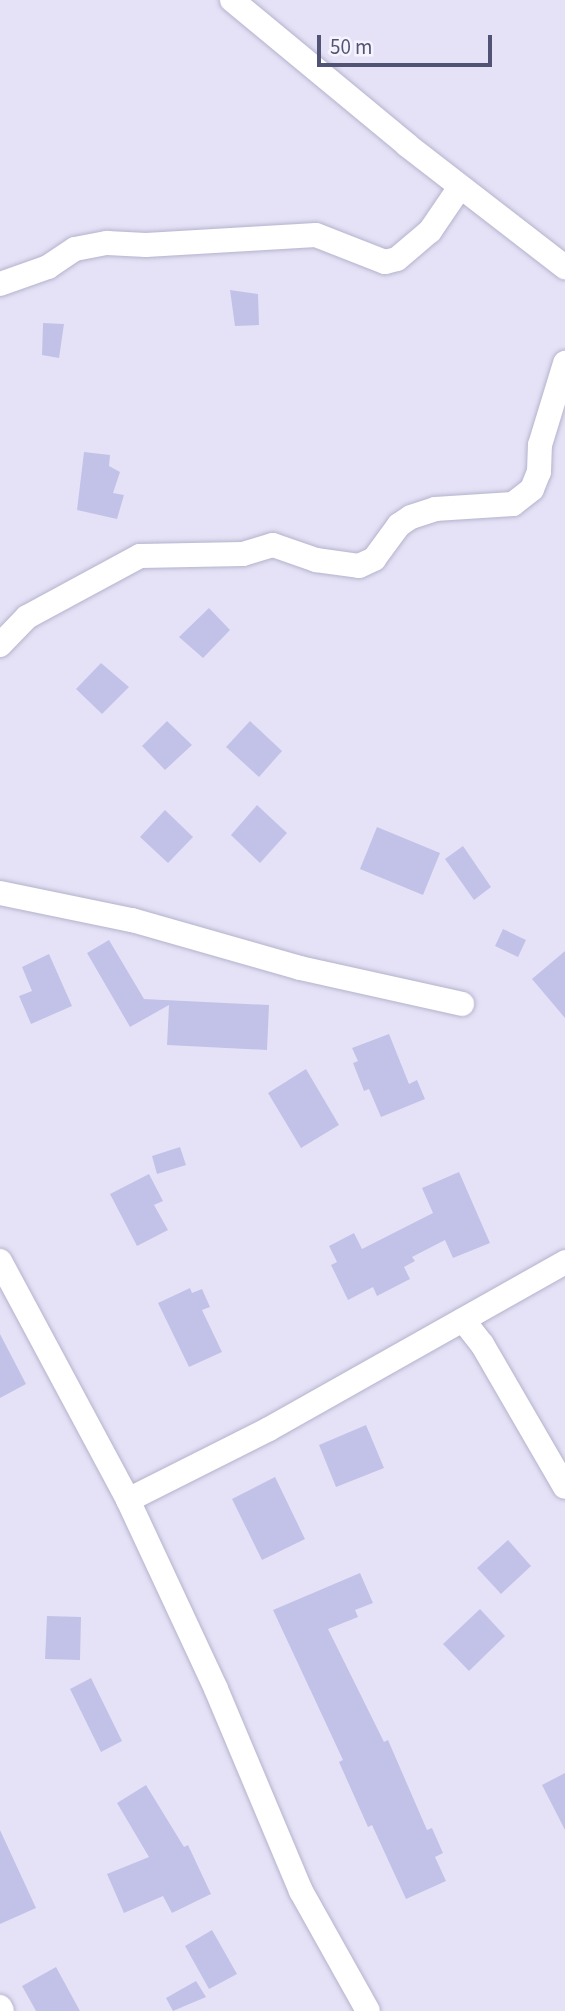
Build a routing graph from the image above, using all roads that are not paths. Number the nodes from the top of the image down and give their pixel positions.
1 (232, 0) edge
2 (460, 187) junction
3 (565, 267) edge
4 (0, 284) edge
5 (565, 363) edge
6 (0, 645) edge
7 (0, 893) edge
8 (462, 1004) dead end
9 (0, 1261) edge
10 (565, 1262) edge
11 (463, 1320) junction
12 (565, 1487) edge
13 (128, 1500) junction
14 (368, 2011) edge

1 - 2 street
2 - 3 street
2 - 4 street
5 - 6 street
7 - 8 street
9 - 13 street
10 - 11 street
11 - 12 street
11 - 13 street
13 - 14 street

